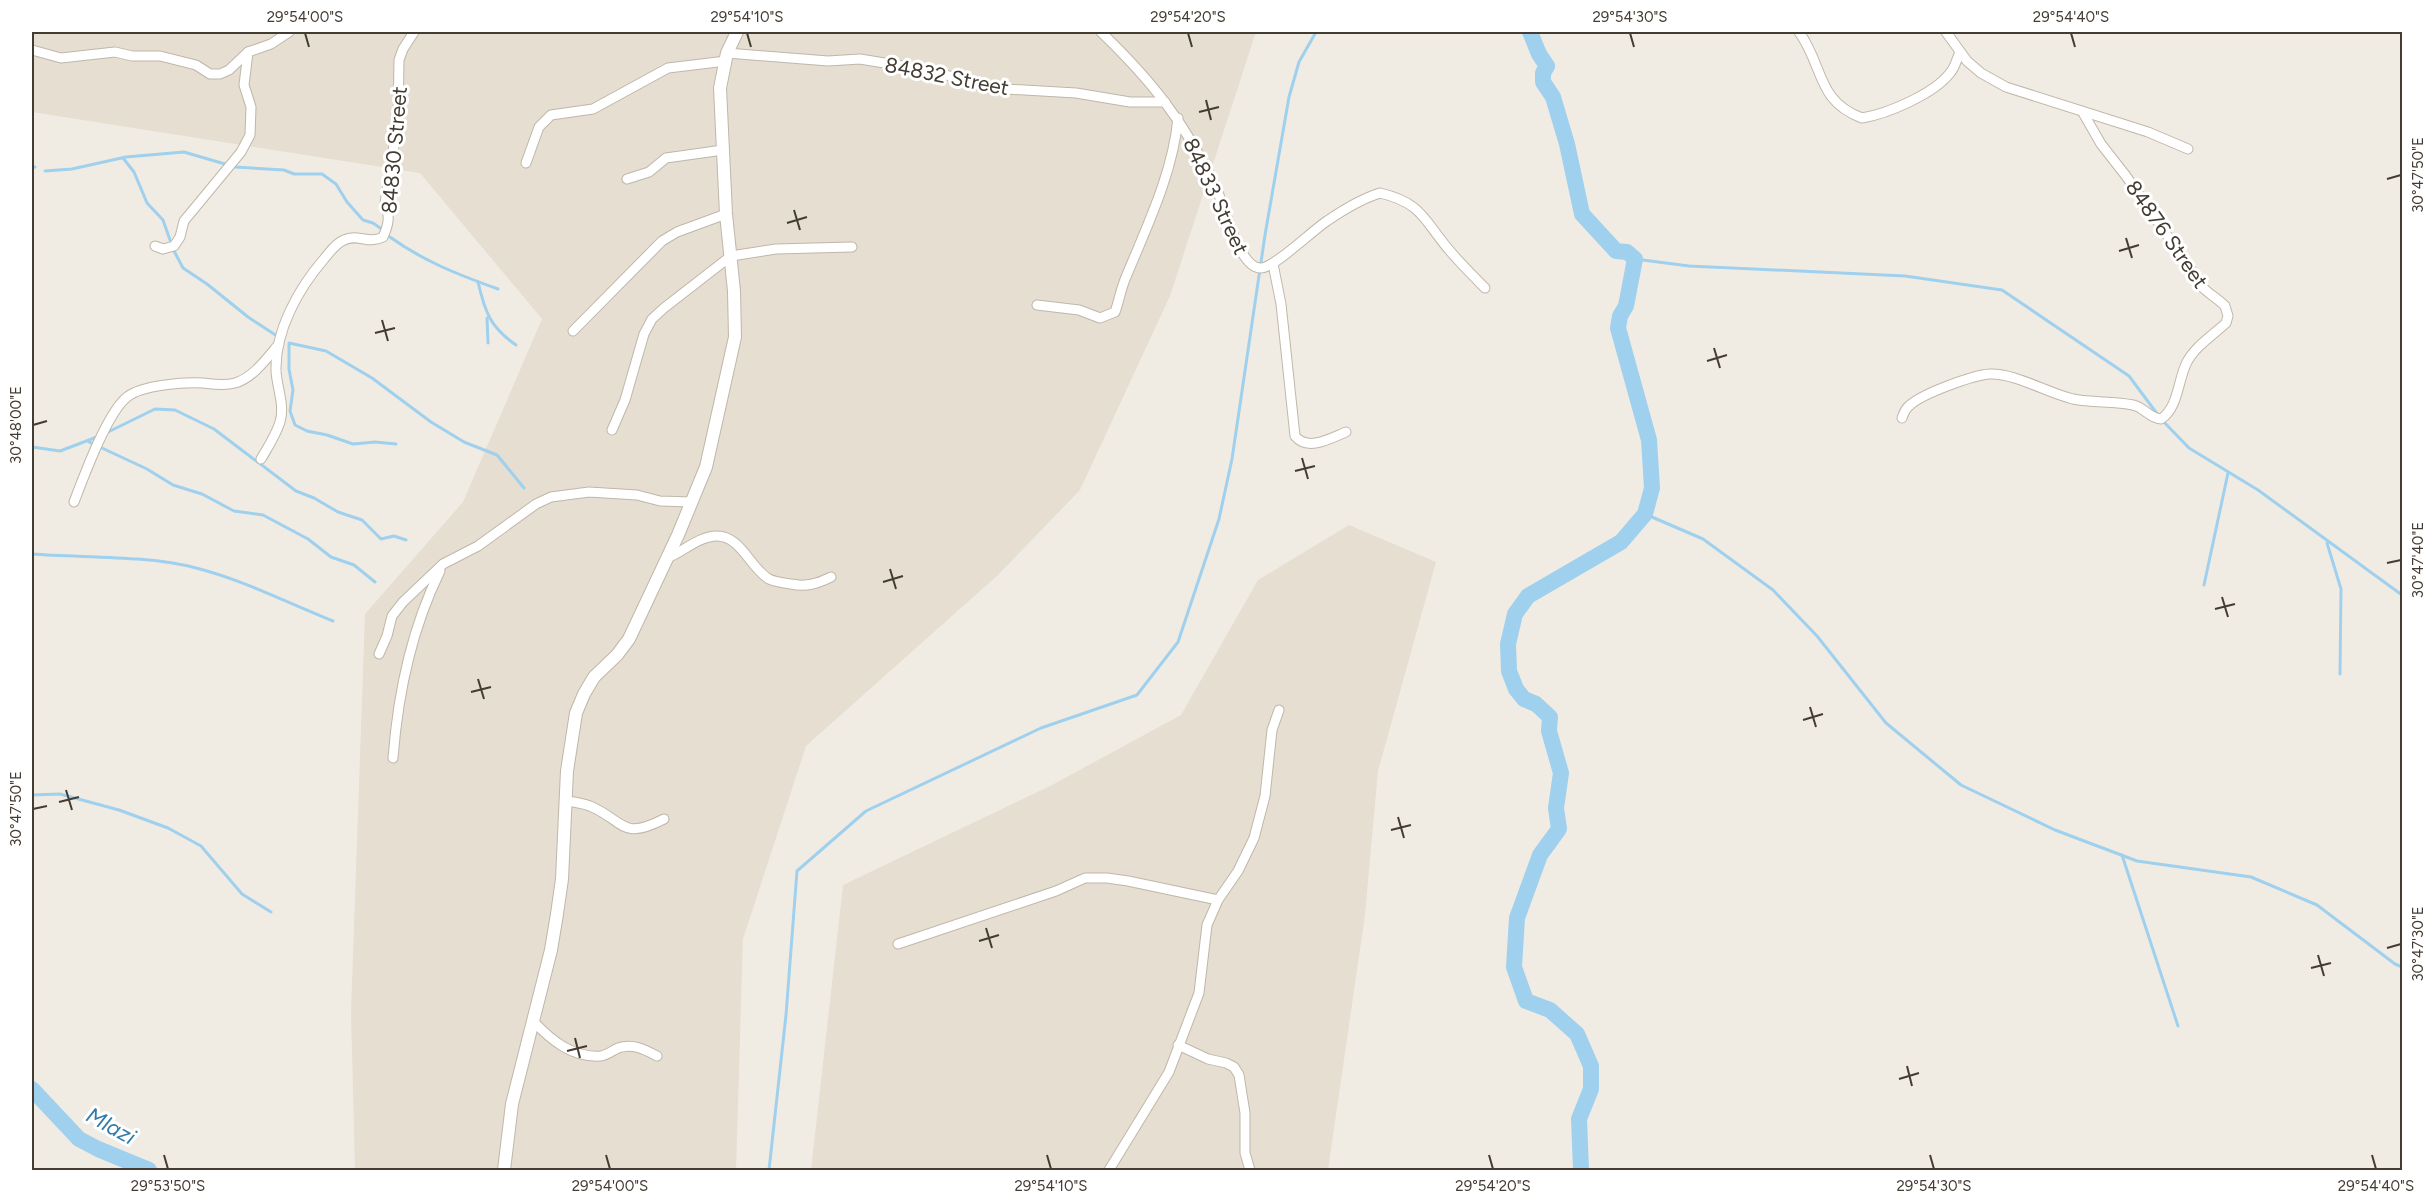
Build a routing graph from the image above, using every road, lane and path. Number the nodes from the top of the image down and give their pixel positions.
1 (289, 32) edge
2 (414, 32) edge
3 (737, 32) edge
4 (1101, 32) edge
5 (1799, 32) edge
6 (1946, 32) edge
7 (32, 50) edge
8 (248, 52) junction
9 (1960, 52) junction
10 (727, 57) junction
11 (1166, 102) junction
12 (2082, 111) junction
13 (1178, 118) junction
14 (2188, 149) dead end
15 (723, 150) junction
16 (526, 163) dead end
17 (627, 179) dead end
18 (726, 214) junction
19 (155, 246) dead end
20 (852, 247) dead end
21 (731, 256) junction
22 (1273, 264) junction
23 (1485, 288) dead end
24 (1037, 305) dead end
25 (573, 331) dead end
26 (279, 344) junction
27 (1902, 418) dead end
28 (612, 430) dead end
29 (1346, 432) dead end
30 (261, 459) dead end
31 (74, 502) dead end
32 (691, 502) junction
33 (667, 558) junction
34 (443, 564) junction
35 (831, 577) dead end
36 (379, 654) dead end
37 (1279, 711) dead end
38 (393, 758) dead end
39 (566, 801) junction
40 (664, 819) dead end
41 (1218, 900) junction
42 (898, 944) dead end
43 (533, 1021) junction
44 (1178, 1045) junction
45 (657, 1056) dead end
46 (504, 1170) edge
47 (1109, 1170) edge
48 (1250, 1170) edge

1 - 8 street
2 - 26 street, 84830 Street
3 - 10 street
4 - 11 street, 84833 Street
5 - 9 street
6 - 9 street
7 - 8 street
8 - 19 street
9 - 12 street
10 - 11 street, 84832 Street
10 - 15 street
10 - 16 street, 84832 Street
11 - 13 street, 84833 Street
12 - 14 street
12 - 27 street, 84876 Street
13 - 22 street, 84833 Street
13 - 24 street
15 - 17 street
15 - 18 street
18 - 21 street
18 - 25 street
20 - 21 street
21 - 28 street
21 - 32 street
22 - 23 street, 84833 Street
22 - 29 street
26 - 30 street, 84830 Street
26 - 31 street
32 - 33 street
32 - 34 street
33 - 35 street
33 - 39 street
34 - 36 street
34 - 38 street
37 - 41 street
39 - 40 street
39 - 43 street
41 - 42 street
41 - 44 street
43 - 45 street
43 - 46 street
44 - 47 street
44 - 48 street

